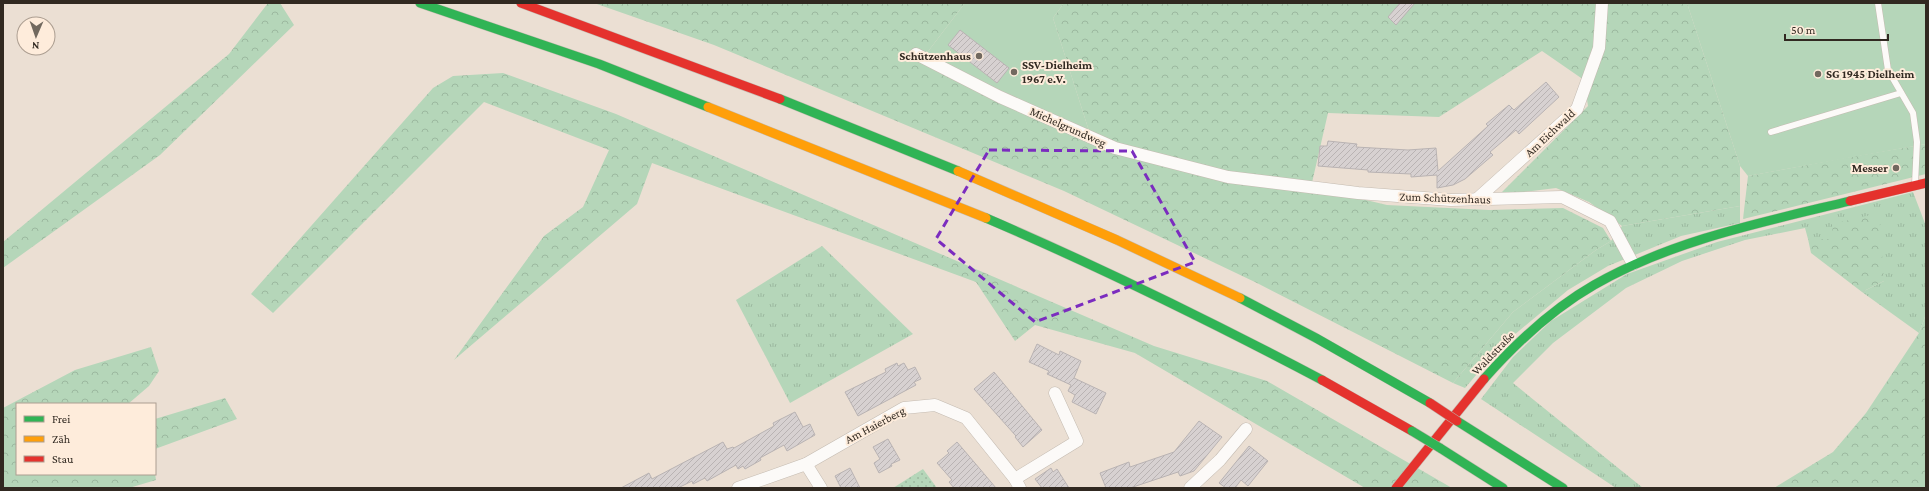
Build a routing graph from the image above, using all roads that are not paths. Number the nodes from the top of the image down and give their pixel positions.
1 (420, 3) edge
2 (521, 3) edge
3 (1602, 3) edge
4 (1878, 3) edge
5 (916, 54) dead end
6 (1901, 93) junction
7 (1771, 132) dead end
8 (1228, 177) joint
9 (1926, 183) edge
10 (1914, 185) junction
11 (1477, 199) junction
12 (1633, 264) junction
13 (1055, 393) dead end
14 (1246, 429) dead end
15 (806, 464) junction
16 (1017, 483) edge
17 (738, 488) edge
18 (821, 488) edge
19 (1190, 488) edge
20 (1396, 488) edge
21 (1503, 488) edge
22 (1563, 488) edge

1 - 21 main road, bridge
2 - 22 main road, bridge
3 - 11 street, Am Eichwald
4 - 6 lane
5 - 8 street, Michelgrundweg
6 - 7 lane
6 - 10 lane
8 - 11 street, Zum Schützenhaus
9 - 10 main road, Waldstraße
10 - 12 main road, Waldstraße
11 - 12 street, Zum Schützenhaus
12 - 20 main road, Waldstraße
13 - 16 street, Am Haierberg
14 - 19 street
15 - 16 street, Am Haierberg
15 - 17 street, Am Haierberg
15 - 18 street

